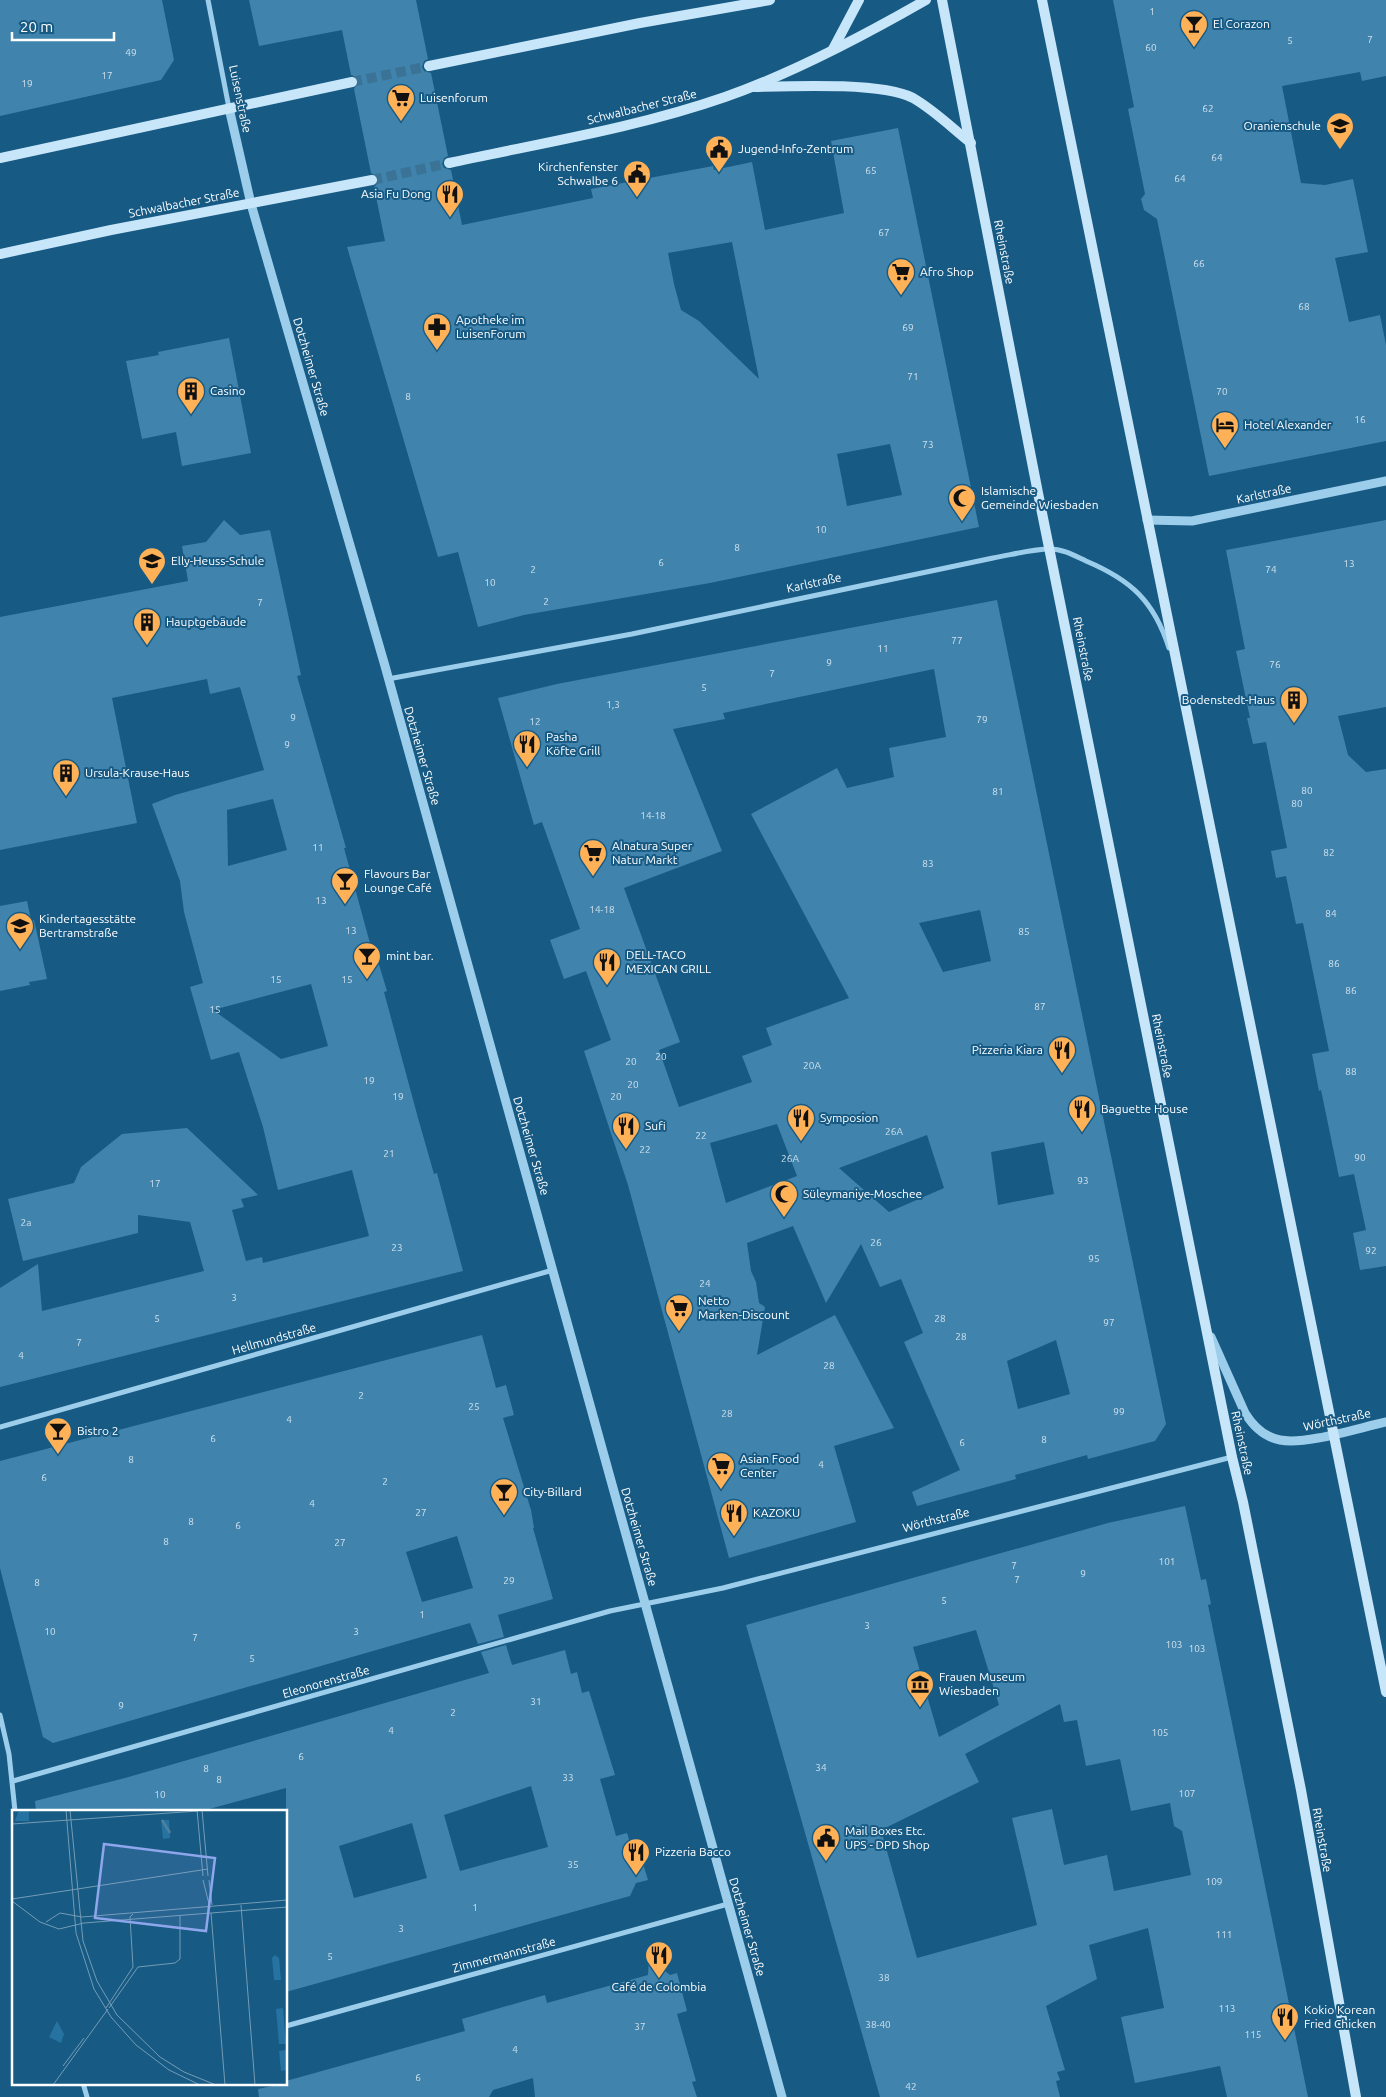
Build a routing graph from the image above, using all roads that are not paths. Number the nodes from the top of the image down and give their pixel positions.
1 (208, 0) edge
2 (770, 0) edge
3 (859, 0) edge
4 (926, 0) edge
5 (942, 0) edge
6 (1042, 0) edge
7 (833, 49) junction
8 (429, 66) tunnel mouth
9 (352, 82) tunnel mouth
10 (752, 87) junction
11 (229, 108) junction
12 (970, 143) junction
13 (0, 158) edge
14 (449, 163) tunnel mouth
15 (372, 180) tunnel mouth
16 (251, 204) junction
17 (0, 254) edge
18 (1386, 481) edge
19 (1147, 520) junction
20 (1050, 549) junction
21 (388, 679) junction
22 (1180, 682) junction
23 (553, 1270) junction
24 (1207, 1330) junction
25 (1386, 1422) edge
26 (0, 1427) edge
27 (1333, 1434) junction
28 (1232, 1457) junction
29 (645, 1603) junction
30 (1386, 1692) edge
31 (0, 1715) edge
32 (13, 1781) junction
33 (15, 1810) edge
34 (728, 1904) junction
35 (288, 2025) edge
36 (83, 2084) edge
37 (87, 2097) edge
38 (782, 2097) edge
39 (1356, 2097) edge

1 - 11 street, Luisenstraße
2 - 8 main road
3 - 7 main road
4 - 7 main road, Schwalbacher Straße
5 - 12 main road, Rheinstraße
6 - 19 main road
7 - 10 main road, Schwalbacher Straße
9 - 11 main road
10 - 12 main road
10 - 14 main road, Schwalbacher Straße
11 - 13 main road
11 - 16 street, Luisenstraße
12 - 20 main road, Rheinstraße
15 - 16 main road, Schwalbacher Straße
16 - 17 main road, Schwalbacher Straße
16 - 21 street, Dotzheimer Straße
18 - 19 street, Karlstraße
19 - 22 main road
20 - 21 street, Karlstraße
20 - 22 street, Karlstraße
20 - 24 main road, Rheinstraße
21 - 23 street, Dotzheimer Straße
22 - 27 main road
23 - 26 street, Hellmundstraße
23 - 29 street, Dotzheimer Straße
24 - 27 street, Wörthstraße
24 - 28 main road, Rheinstraße
25 - 27 street, Wörthstraße
27 - 30 main road
28 - 29 street, Wörthstraße
28 - 39 main road, Rheinstraße
29 - 32 street, Eleonorenstraße
29 - 34 street, Dotzheimer Straße
31 - 32 street
32 - 33 street
34 - 35 street, Zimmermannstraße
34 - 38 street, Dotzheimer Straße
36 - 37 street

